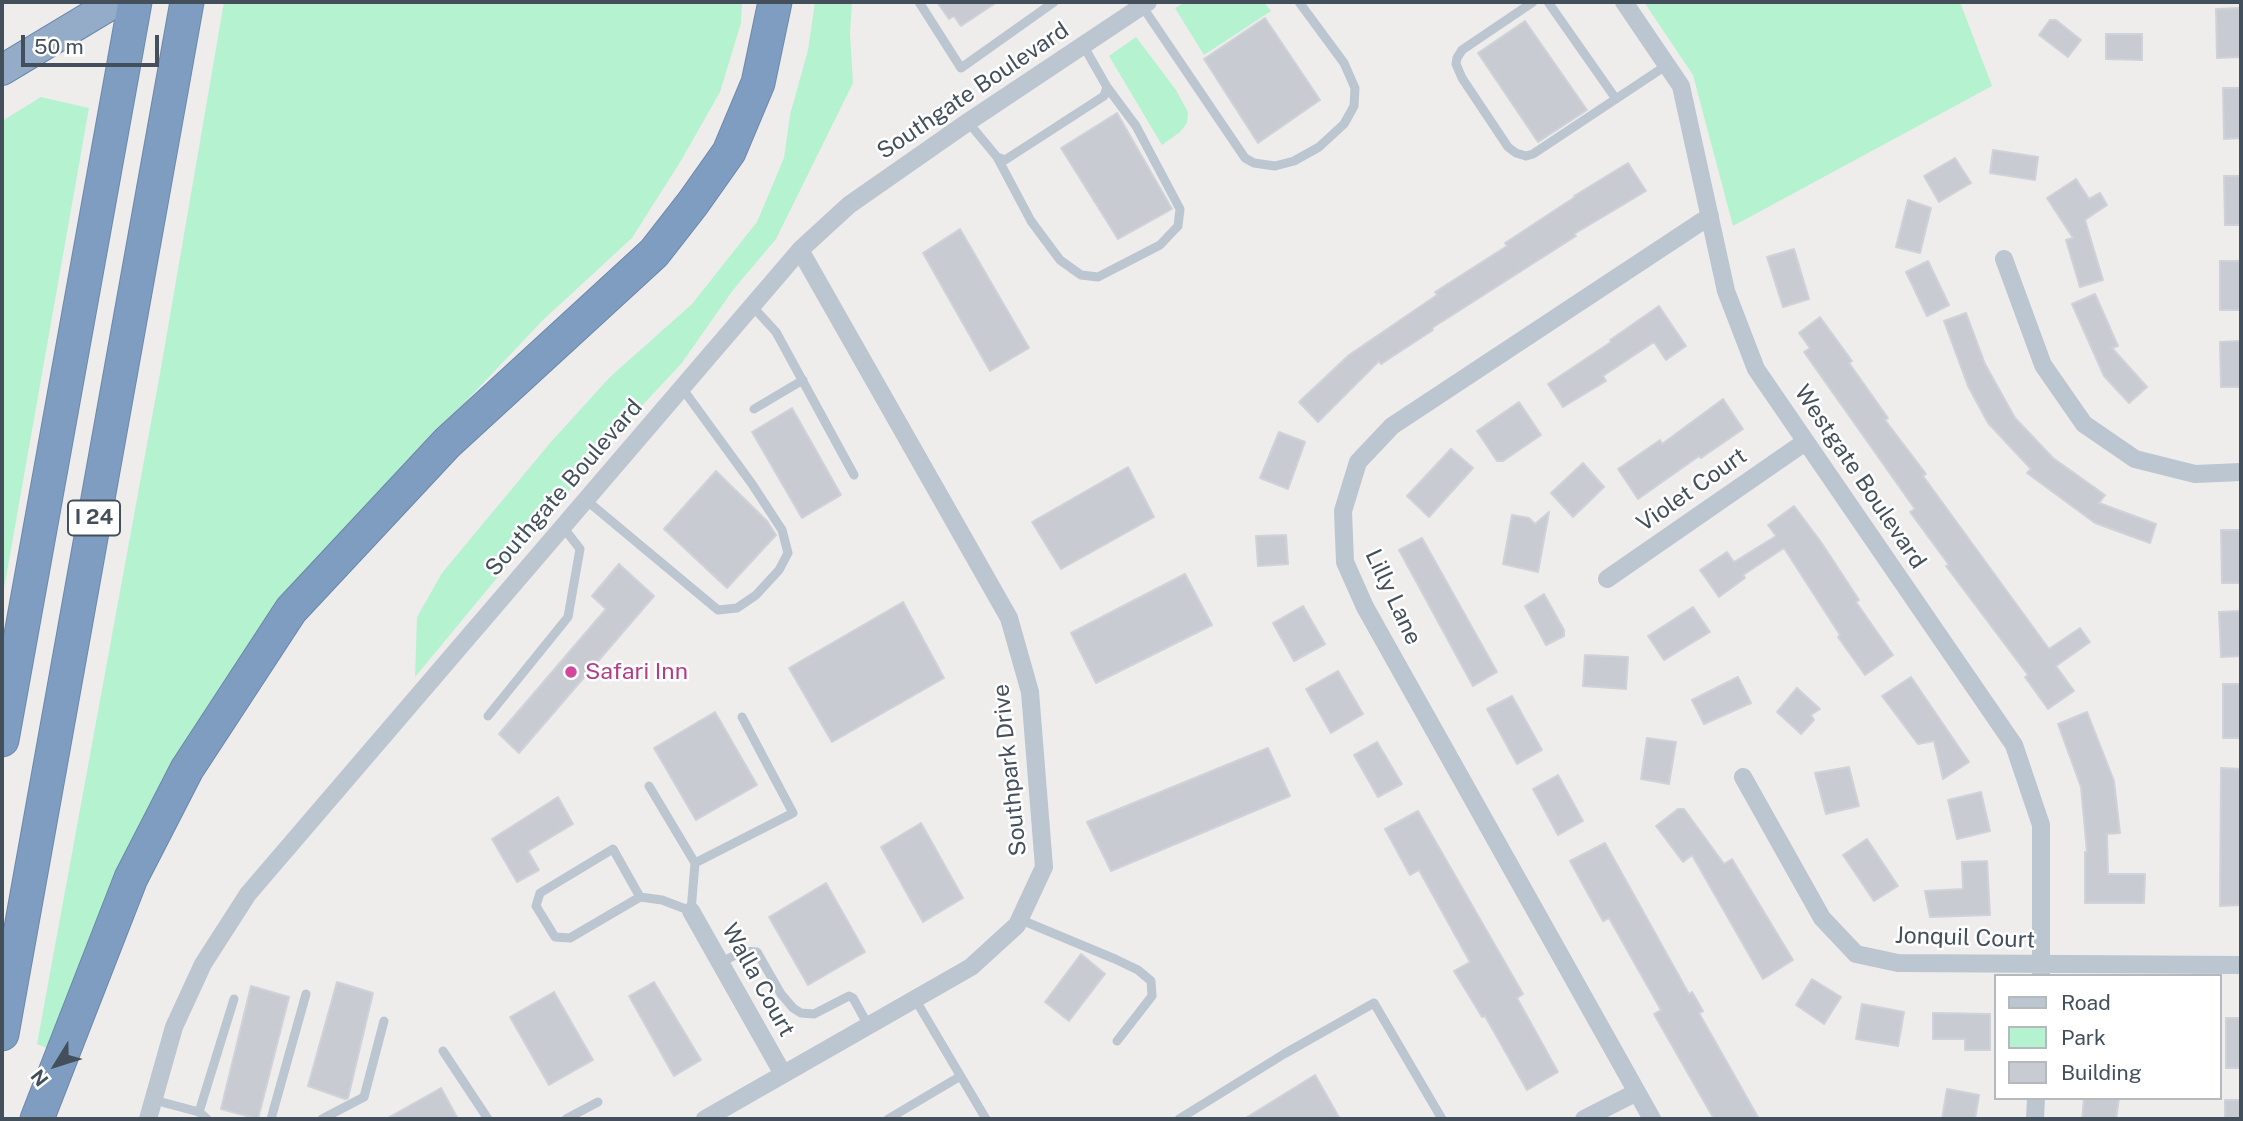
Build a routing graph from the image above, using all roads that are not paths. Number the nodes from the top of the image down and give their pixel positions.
1 (116, 2) edge
2 (135, 2) edge
3 (187, 2) edge
4 (775, 2) edge
5 (919, 2) edge
6 (1054, 2) edge
7 (1299, 2) edge
8 (1533, 2) edge
9 (1548, 2) edge
10 (1624, 2) edge
11 (1145, 4) edge
12 (1083, 45) junction
13 (1667, 65) junction
14 (2, 70) edge
15 (1107, 87) junction
16 (1616, 99) junction
17 (968, 122) junction
18 (998, 158) junction
19 (1710, 216) junction
20 (800, 250) junction
21 (2004, 259) dead end
22 (752, 306) junction
23 (803, 380) junction
24 (682, 388) junction
25 (754, 410) dead end
26 (1805, 442) junction
27 (2241, 472) edge
28 (854, 475) dead end
29 (586, 500) junction
30 (563, 527) junction
31 (1607, 579) dead end
32 (488, 716) dead end
33 (742, 717) dead end
34 (2, 740) edge
35 (1743, 777) dead end
36 (649, 786) dead end
37 (695, 863) junction
38 (640, 897) junction
39 (691, 911) junction
40 (1019, 919) junction
41 (720, 963) junction
42 (2241, 965) edge
43 (2041, 971) edge
44 (306, 993) dead end
45 (234, 999) dead end
46 (915, 999) junction
47 (384, 1021) dead end
48 (868, 1025) junction
49 (2, 1034) edge
50 (1117, 1041) dead end
51 (443, 1051) dead end
52 (783, 1074) junction
53 (959, 1077) junction
54 (1637, 1092) junction
55 (154, 1100) junction
56 (2036, 1100) edge
57 (598, 1102) dead end
58 (199, 1112) junction
59 (37, 1119) edge
60 (148, 1119) edge
61 (207, 1119) edge
62 (271, 1119) edge
63 (322, 1119) edge
64 (488, 1119) edge
65 (566, 1119) edge
66 (705, 1119) edge
67 (888, 1119) edge
68 (986, 1119) edge
69 (1179, 1119) edge
70 (1442, 1119) edge
71 (1584, 1119) edge
72 (1652, 1119) edge
73 (2035, 1119) edge

1 - 14 highway
2 - 34 highway, I 24
3 - 49 highway, I 24
4 - 59 highway
5 - 6 lane
7 - 11 lane
8 - 16 lane
9 - 16 lane
10 - 13 street, Westgate Boulevard
11 - 12 street, Southgate Boulevard
12 - 15 lane
12 - 17 street, Southgate Boulevard
13 - 16 lane
13 - 19 street, Westgate Boulevard
15 - 18 lane
15 - 18 lane
17 - 18 lane
17 - 20 street, Southgate Boulevard
19 - 26 street, Westgate Boulevard
19 - 54 street, Lilly Lane
20 - 22 street, Southgate Boulevard
20 - 40 street, Southpark Drive
21 - 27 street
22 - 23 lane
22 - 24 street, Southgate Boulevard
23 - 25 lane
23 - 28 lane
24 - 29 street, Southgate Boulevard
24 - 29 lane
26 - 31 street, Violet Court
26 - 43 street, Westgate Boulevard
29 - 30 street, Southgate Boulevard
30 - 32 lane
30 - 55 street, Southgate Boulevard
33 - 37 lane
35 - 43 street, Jonquil Court
36 - 37 lane
37 - 39 lane
38 - 38 lane
38 - 39 lane
39 - 41 street, Walla Court
40 - 46 street, Southpark Drive
40 - 50 lane
41 - 48 lane
41 - 52 street, Walla Court
42 - 43 street, Jonquil Court
44 - 62 lane
45 - 58 lane
46 - 48 street, Southpark Drive
46 - 53 lane
47 - 63 lane
48 - 52 street, Southpark Drive
51 - 64 lane
52 - 66 street, Southpark Drive
53 - 67 lane
53 - 68 lane
54 - 71 street
54 - 72 street, Lilly Lane
55 - 58 lane
55 - 60 street, Southgate Boulevard
56 - 73 street
57 - 65 lane
58 - 61 lane
69 - 70 lane

